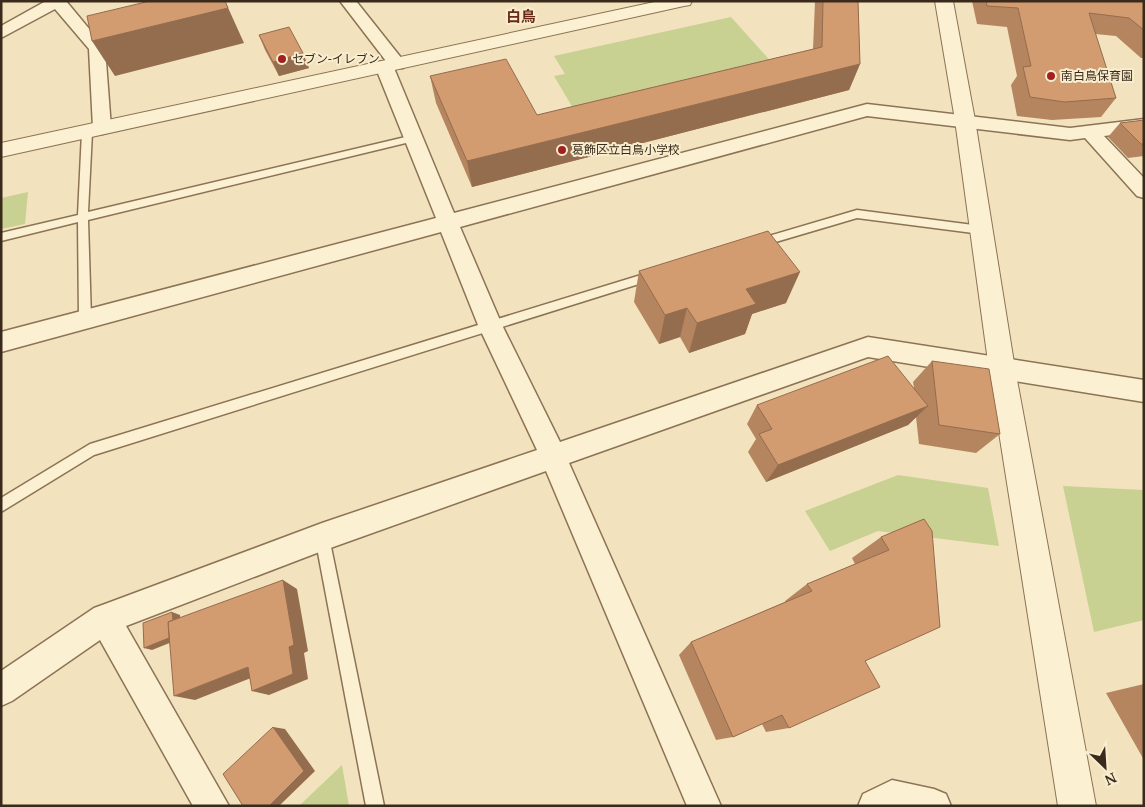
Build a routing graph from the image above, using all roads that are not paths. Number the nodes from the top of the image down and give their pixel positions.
1 (57, 1) edge
2 (348, 1) edge
3 (684, 1) edge
4 (944, 1) edge
5 (1, 33) edge
6 (391, 65) junction
7 (965, 120) junction
8 (1144, 125) edge
9 (94, 130) junction
10 (1089, 131) junction
11 (414, 138) junction
12 (1, 150) edge
13 (1144, 191) edge
14 (83, 216) junction
15 (446, 222) junction
16 (981, 230) junction
17 (1, 237) edge
18 (744, 248) edge
19 (669, 271) edge
20 (85, 319) junction
21 (490, 325) junction
22 (1, 342) edge
23 (1002, 369) junction
24 (1144, 391) edge
25 (554, 456) junction
26 (1, 506) edge
27 (322, 537) junction
28 (104, 619) junction
29 (1, 690) edge
30 (212, 806) edge
31 (375, 806) edge
32 (704, 806) edge
33 (875, 806) edge
34 (934, 806) edge
35 (1077, 806) edge

1 - 5 street
1 - 9 street
2 - 6 street
3 - 6 street
4 - 7 street
6 - 9 street
6 - 11 street
7 - 10 street
7 - 15 street
7 - 16 street
8 - 10 street
9 - 12 street
9 - 14 lane
10 - 13 street
11 - 14 lane
11 - 15 street
14 - 17 lane
14 - 20 lane
15 - 20 street
15 - 21 street
16 - 18 lane
16 - 23 street
19 - 21 lane
20 - 22 street
21 - 25 street
21 - 26 lane
23 - 24 street
23 - 25 street
23 - 35 street
25 - 27 street
25 - 32 street
27 - 28 street
27 - 31 lane
28 - 29 street
28 - 30 street
33 - 34 street

